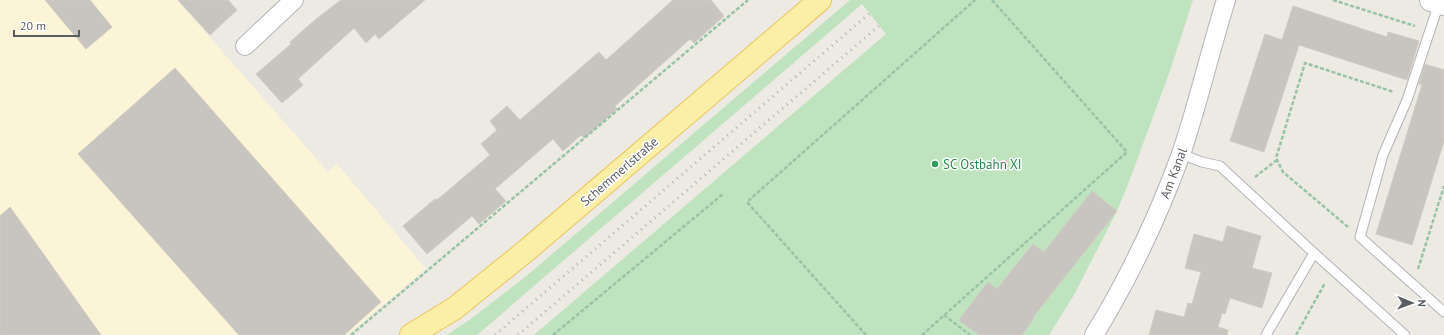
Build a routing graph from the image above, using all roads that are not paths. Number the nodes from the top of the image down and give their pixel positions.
1 (294, 0) edge
2 (820, 0) edge
3 (1226, 0) edge
4 (1438, 2) edge
5 (245, 46) dead end
6 (1181, 154) junction
7 (1314, 253) junction
8 (1444, 312) edge
9 (411, 335) edge
10 (1094, 335) edge
11 (1266, 335) edge
12 (1405, 335) edge

1 - 5 street
2 - 9 main road, Schemmerlstraße
3 - 6 street, Am Kanal
4 - 8 lane
6 - 7 lane
6 - 10 street, Am Kanal
7 - 11 lane
7 - 12 lane

